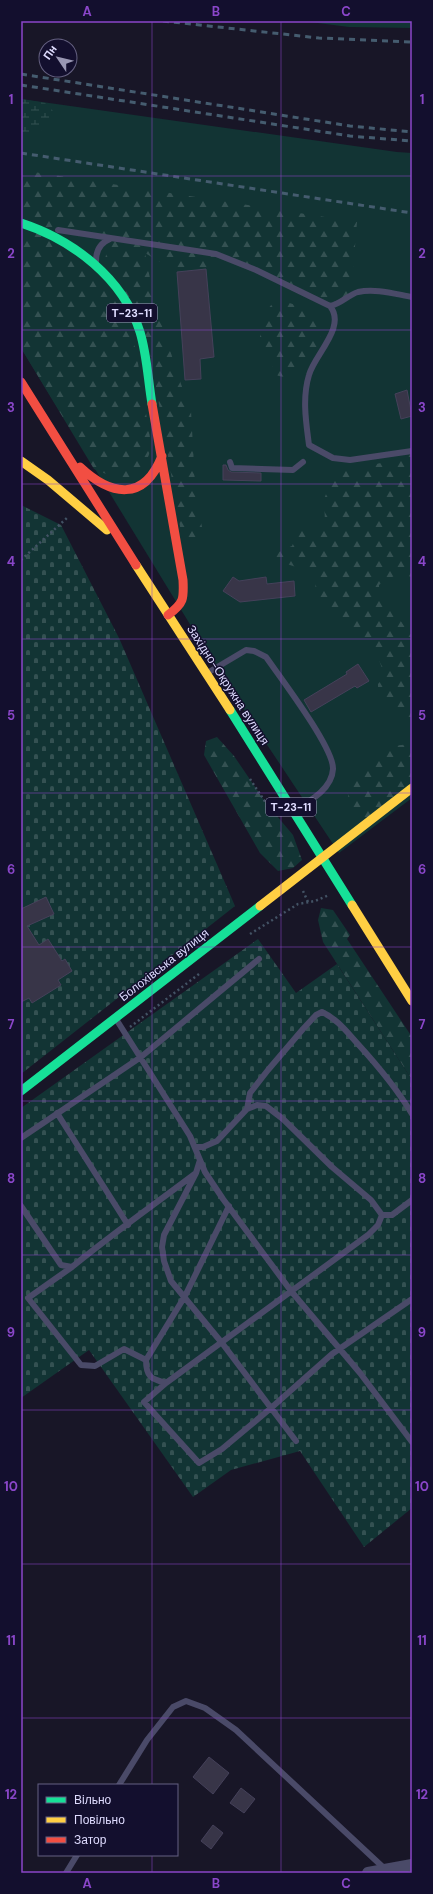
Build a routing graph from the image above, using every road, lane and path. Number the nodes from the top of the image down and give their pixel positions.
1 (25, 224) edge
2 (110, 239) junction
3 (99, 270) junction
4 (412, 297) edge
5 (345, 301) junction
6 (330, 306) junction
7 (335, 318) junction
8 (21, 382) edge
9 (64, 450) junction
10 (412, 451) edge
11 (162, 456) junction
12 (21, 460) edge
13 (230, 462) dead end
14 (303, 462) dead end
15 (78, 506) junction
16 (120, 542) junction
17 (21, 560) edge
18 (168, 615) junction
19 (207, 673) junction
20 (250, 779) dead end
21 (412, 788) edge
22 (294, 811) junction
23 (280, 819) dead end
24 (322, 857) junction
25 (297, 877) junction
26 (330, 895) dead end
27 (308, 902) junction
28 (246, 936) dead end
29 (259, 959) dead end
30 (203, 971) dead end
31 (412, 1001) edge
32 (116, 1018) junction
33 (125, 1031) junction
34 (141, 1057) junction
35 (21, 1091) edge
36 (247, 1109) junction
37 (57, 1113) junction
38 (412, 1114) edge
39 (21, 1138) edge
40 (195, 1147) junction
41 (200, 1160) junction
42 (196, 1173) junction
43 (412, 1200) edge
44 (21, 1206) edge
45 (229, 1206) junction
46 (382, 1215) junction
47 (128, 1225) junction
48 (72, 1267) junction
49 (291, 1291) junction
50 (184, 1296) junction
51 (412, 1299) edge
52 (222, 1343) junction
53 (340, 1349) junction
54 (146, 1360) junction
55 (166, 1383) junction
56 (271, 1408) junction
57 (296, 1441) dead end
58 (412, 1442) edge
59 (120, 1784) edge
60 (76, 1856) edge
61 (410, 1868) edge
62 (385, 1869) junction
63 (66, 1873) edge
64 (368, 1873) edge

1 - 2 lane
1 - 3 main road, Т-23-11
2 - 3 lane
2 - 6 lane
3 - 11 main road, Т-23-11
4 - 5 lane
5 - 6 lane
5 - 7 lane
6 - 7 lane
7 - 10 lane
8 - 9 main road, Західно-Окружна вулиця
9 - 11 main road
9 - 16 main road, Західно-Окружна вулиця
11 - 18 main road, Т-23-11
12 - 15 main road, Т-23-11
13 - 14 lane
15 - 16 main road, Т-23-11
15 - 17 path
16 - 18 main road, Західно-Окружна вулиця / Т-23-11
18 - 19 main road, Західно-Окружна вулиця / Т-23-11
19 - 22 main road, Західно-Окружна вулиця / Т-23-11
19 - 22 lane
20 - 23 path
21 - 24 main road, Болохівська вулиця
22 - 24 main road, Західно-Окружна вулиця / Т-23-11
24 - 25 main road, Болохівська вулиця
24 - 31 main road, Західно-Окружна вулиця
25 - 27 path
25 - 32 main road, Болохівська вулиця
26 - 27 path
27 - 28 path
29 - 34 lane
30 - 33 path
32 - 33 lane
32 - 35 main road, Болохівська вулиця
33 - 34 lane
34 - 37 lane
34 - 40 lane
36 - 38 lane
36 - 40 lane
36 - 46 lane
37 - 39 lane
37 - 47 lane
40 - 41 lane
41 - 42 lane
41 - 45 lane
42 - 47 lane
42 - 50 lane
43 - 46 lane
44 - 48 lane
45 - 49 lane
45 - 50 lane
46 - 49 lane
47 - 48 lane
48 - 54 lane
49 - 52 lane
49 - 53 lane
50 - 52 lane
50 - 54 lane
51 - 53 lane
52 - 55 lane
52 - 56 lane
53 - 56 lane
53 - 58 lane
54 - 55 lane
55 - 56 lane
56 - 57 lane
59 - 62 lane
60 - 63 lane
61 - 62 street
62 - 64 street

